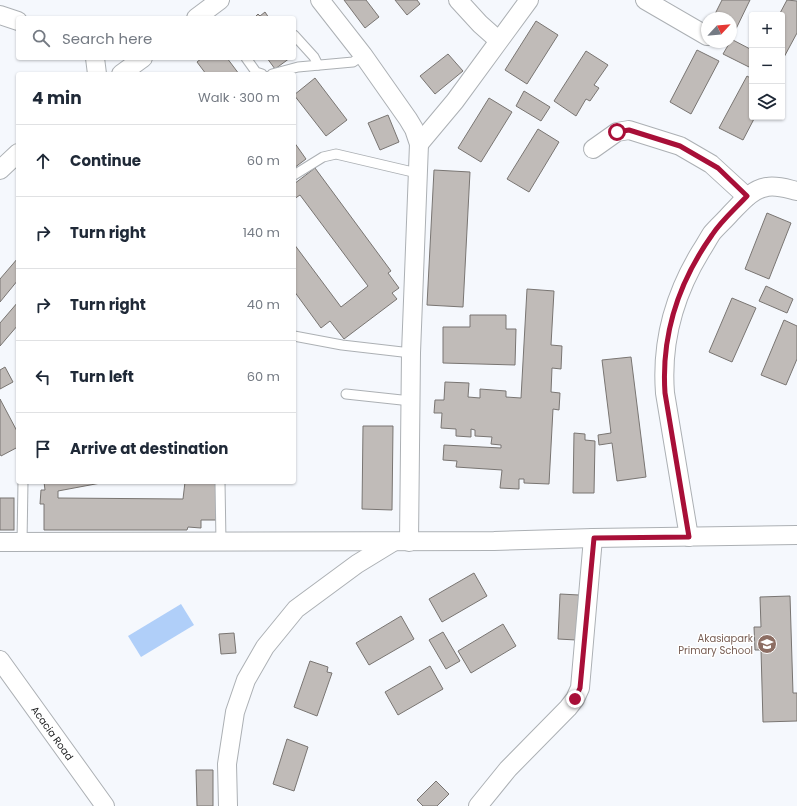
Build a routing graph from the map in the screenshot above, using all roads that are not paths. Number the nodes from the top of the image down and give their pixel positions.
1 (220, 0) edge
2 (320, 0) edge
3 (458, 0) edge
4 (529, 0) edge
5 (645, 0) edge
6 (0, 15) edge
7 (199, 16) edge
8 (16, 20) edge
9 (701, 33) edge
10 (296, 37) edge
11 (498, 40) junction
12 (363, 55) junction
13 (95, 60) edge
14 (140, 60) edge
15 (247, 60) edge
16 (318, 65) junction
17 (97, 72) edge
18 (124, 72) edge
19 (256, 72) edge
20 (279, 72) edge
21 (419, 144) junction
22 (593, 149) dead end
23 (16, 155) edge
24 (0, 170) edge
25 (417, 173) junction
26 (296, 174) edge
27 (797, 191) edge
28 (747, 196) junction
29 (296, 336) edge
30 (411, 353) junction
31 (346, 394) dead end
32 (411, 401) junction
33 (23, 484) edge
34 (220, 484) edge
35 (797, 534) edge
36 (689, 537) junction
37 (594, 538) junction
38 (0, 542) edge
39 (22, 542) junction
40 (221, 542) junction
41 (401, 542) junction
42 (0, 660) edge
43 (101, 804) edge
44 (228, 806) edge
45 (478, 806) edge

1 - 7 street
2 - 12 street
3 - 11 street
4 - 11 street
5 - 9 street
6 - 8 street
10 - 16 lane
11 - 21 street
12 - 16 lane
12 - 21 street
13 - 17 street
14 - 18 street
15 - 19 lane
16 - 20 lane
21 - 25 street
22 - 28 street
23 - 24 street
25 - 26 lane
25 - 30 street
27 - 28 street
28 - 36 street
29 - 30 lane
30 - 32 street
31 - 32 lane
32 - 41 street
33 - 39 lane
34 - 40 lane
35 - 36 street
36 - 37 street
37 - 41 street
37 - 45 street
38 - 39 street
39 - 40 street
40 - 41 street
41 - 44 street
42 - 43 street, Acacia Road

